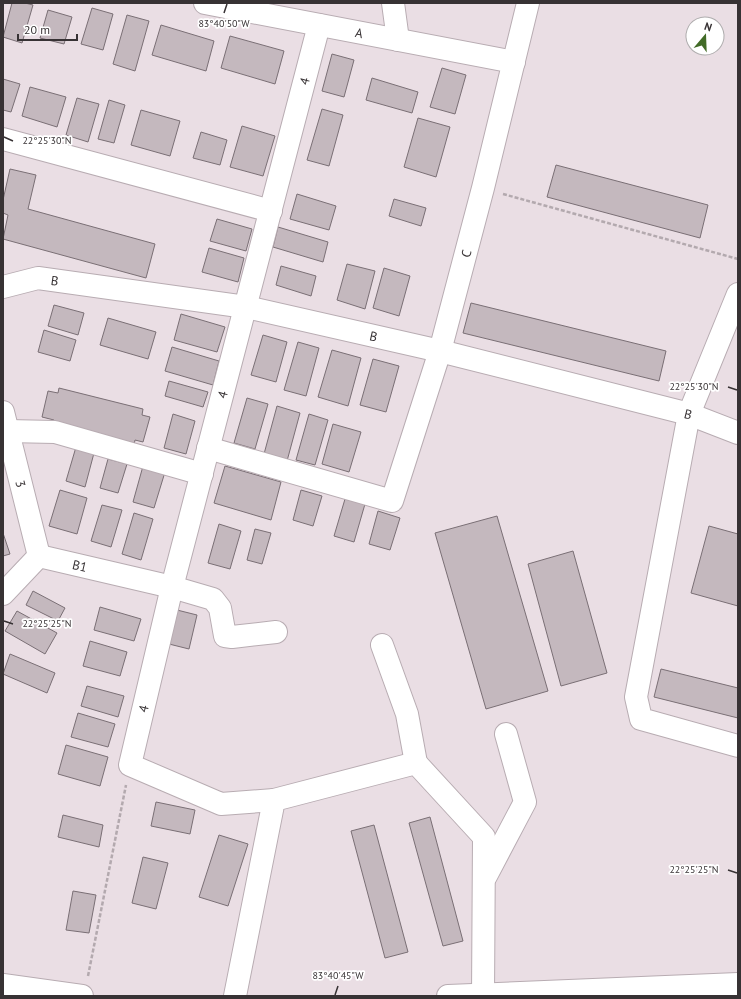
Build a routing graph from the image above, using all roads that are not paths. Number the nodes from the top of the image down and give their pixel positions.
1 (205, 3) edge
2 (393, 3) edge
3 (528, 3) edge
4 (319, 25) junction
5 (398, 40) junction
6 (514, 62) junction
7 (3, 139) edge
8 (271, 211) junction
9 (3, 287) edge
10 (738, 294) edge
11 (246, 307) junction
12 (440, 351) junction
13 (688, 414) junction
14 (5, 421) edge
15 (738, 433) edge
16 (208, 448) junction
17 (202, 474) junction
18 (39, 556) junction
19 (172, 587) junction
20 (3, 594) edge
21 (276, 632) dead end
22 (382, 645) dead end
23 (506, 734) dead end
24 (738, 746) edge
25 (416, 763) junction
26 (274, 800) junction
27 (484, 879) junction
28 (3, 986) edge
29 (731, 988) edge
30 (84, 989) edge
31 (483, 995) edge
32 (235, 996) edge
33 (448, 996) edge

1 - 4 street, A
2 - 5 street
3 - 6 street, C
4 - 5 street, A
4 - 8 street, 4
5 - 6 street, A
6 - 12 street, C
7 - 8 street
8 - 11 street, 4
9 - 11 street, B
10 - 13 street
11 - 12 street, B
11 - 16 street, 4
12 - 13 street, B
12 - 16 street, C
13 - 15 street, B
13 - 24 street
14 - 17 street
14 - 18 street, 3
16 - 17 street, 4
17 - 19 street, 4
18 - 19 street, B1
18 - 20 street
19 - 21 street, B1
19 - 26 street, 4
22 - 25 street
23 - 27 street
25 - 26 street
25 - 27 street
26 - 32 street
27 - 31 street
28 - 30 street
29 - 31 street
31 - 33 street

